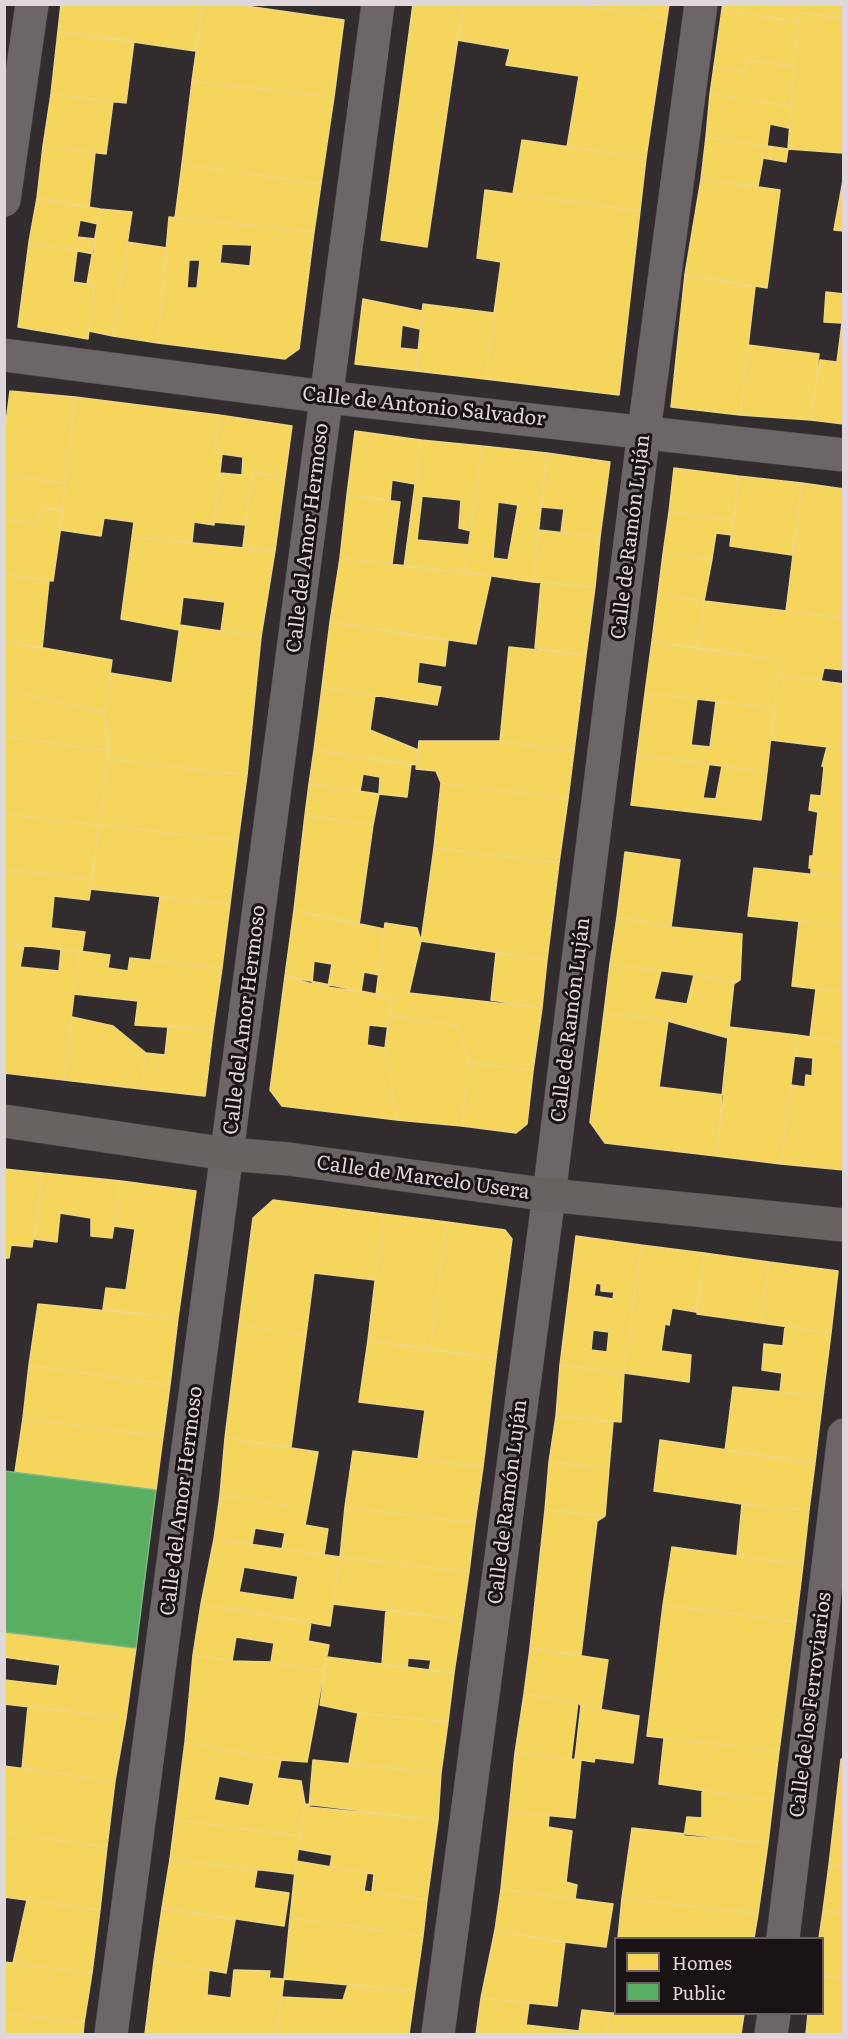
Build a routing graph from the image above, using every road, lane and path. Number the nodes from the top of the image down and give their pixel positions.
1 (32, 4) edge
2 (378, 4) edge
3 (701, 4) edge
4 (4, 200) edge
5 (4, 355) edge
6 (326, 397) junction
7 (644, 431) junction
8 (843, 455) edge
9 (4, 1121) edge
10 (227, 1154) junction
11 (549, 1195) junction
12 (843, 1225) edge
13 (843, 1435) edge
14 (783, 1937) edge
15 (774, 2015) edge
16 (111, 2034) edge
17 (438, 2034) edge
18 (771, 2034) edge

1 - 4 street
2 - 6 street, Calle del Amor Hermoso
3 - 7 street, Calle de Ramón Luján
5 - 6 street, Calle de Antonio Salvador
6 - 7 street, Calle de Antonio Salvador
6 - 10 street, Calle del Amor Hermoso
7 - 8 street, Calle de Antonio Salvador
7 - 11 street, Calle de Ramón Luján
9 - 10 main road, Calle de Marcelo Usera
10 - 11 main road, Calle de Marcelo Usera
10 - 16 street, Calle del Amor Hermoso
11 - 12 main road, Calle de Marcelo Usera
11 - 17 street, Calle de Ramón Luján
13 - 14 street, Calle de los Ferroviarios
15 - 18 street

